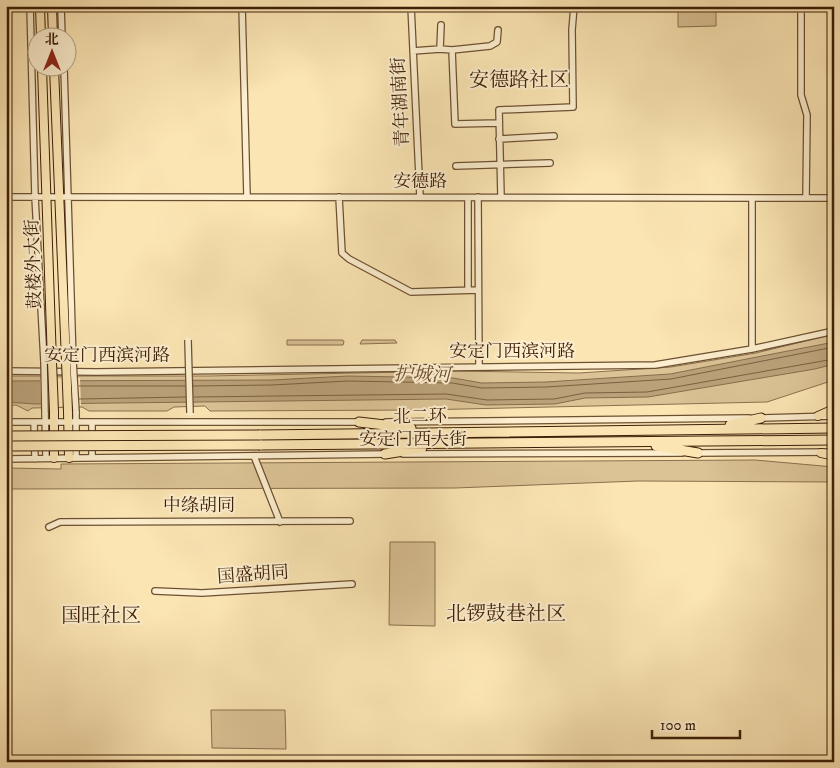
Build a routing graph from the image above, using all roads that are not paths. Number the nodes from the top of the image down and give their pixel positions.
1 (30, 6) edge
2 (40, 6) edge
3 (52, 6) edge
4 (61, 6) edge
5 (242, 6) edge
6 (411, 6) edge
7 (574, 6) edge
8 (801, 6) edge
9 (440, 25) dead end
10 (41, 28) edge
11 (53, 28) edge
12 (62, 28) edge
13 (498, 30) dead end
14 (440, 49) junction
15 (452, 50) junction
16 (413, 51) junction
17 (42, 78) edge
18 (54, 78) edge
19 (64, 78) edge
20 (499, 123) junction
21 (554, 136) dead end
22 (500, 139) junction
23 (550, 164) dead end
24 (500, 165) junction
25 (456, 166) dead end
26 (6, 196) edge
27 (35, 196) junction
28 (70, 196) junction
29 (247, 196) junction
30 (46, 197) junction
31 (59, 197) junction
32 (339, 197) junction
33 (420, 197) junction
34 (478, 197) junction
35 (501, 197) junction
36 (468, 198) junction
37 (752, 198) junction
38 (806, 198) junction
39 (834, 198) edge
40 (468, 290) junction
41 (478, 290) junction
42 (834, 331) edge
43 (188, 340) dead end
44 (752, 349) junction
45 (70, 361) junction
46 (479, 367) junction
47 (6, 371) edge
48 (834, 409) edge
49 (818, 416) junction
50 (834, 416) edge
51 (762, 418) junction
52 (6, 422) edge
53 (34, 422) junction
54 (45, 422) junction
55 (54, 422) junction
56 (72, 422) junction
57 (92, 422) junction
58 (190, 422) junction
59 (359, 422) junction
60 (834, 428) edge
61 (712, 429) junction
62 (448, 432) junction
63 (6, 436) edge
64 (834, 440) edge
65 (634, 442) junction
66 (450, 443) junction
67 (6, 446) edge
68 (834, 452) edge
69 (698, 453) junction
70 (821, 453) junction
71 (385, 454) junction
72 (254, 456) junction
73 (834, 456) edge
74 (46, 458) junction
75 (54, 458) junction
76 (72, 458) junction
77 (92, 458) junction
78 (6, 459) edge
79 (35, 459) junction
80 (350, 521) dead end
81 (280, 522) junction
82 (49, 527) dead end
83 (352, 584) dead end
84 (155, 591) dead end

1 - 27 street, 鼓楼外大街
2 - 10 main road
3 - 11 main road
4 - 12 street
5 - 29 street
6 - 16 street, 青年湖南街
7 - 20 street
8 - 38 street
9 - 14 street
13 - 15 street
14 - 15 street
14 - 16 street
15 - 20 street
16 - 33 street, 青年湖南街
17 - 30 main road, 鼓楼外大街
18 - 31 main road, 鼓楼外大街
19 - 28 street, 鼓楼外大街
20 - 22 street
21 - 22 street
22 - 24 street
23 - 24 street
24 - 25 street
24 - 35 street
26 - 27 street, 安德路
27 - 30 street, 安德路
27 - 54 street, 鼓楼外大街, bridge
28 - 29 street, 安德路
28 - 31 street, 安德路
28 - 45 street, 鼓楼外大街
29 - 32 street, 安德路
30 - 31 street, 安德路
30 - 55 main road, 鼓楼外大街, bridge
31 - 45 main road, 鼓楼外大街
32 - 33 street, 安德路
32 - 40 street
33 - 36 street, 安德路
34 - 35 street, 安德路
34 - 36 street, 安德路
34 - 41 street
35 - 37 street, 安德路
36 - 40 street
37 - 38 street, 安德路
37 - 44 street
38 - 39 street, 安德路
40 - 41 street
41 - 46 street
42 - 44 street, 安定门西滨河路
43 - 58 street, bridge
44 - 46 street, 安定门西滨河路
45 - 56 main road, 鼓楼外大街, bridge
46 - 47 street, 安定门西滨河路
48 - 49 main road
49 - 50 street, 安定门西大街
49 - 51 street, 安定门西大街
51 - 59 street, 安定门西大街
51 - 61 highway
52 - 53 street, 安定门西大街
53 - 54 street, 安定门西大街
53 - 79 street
54 - 55 street, 安定门西大街
54 - 74 street
55 - 56 street, 安定门西大街
55 - 75 main road, 鼓楼外大街
56 - 57 street, 安定门西大街
56 - 76 main road, 鼓楼外大街
57 - 58 street, 安定门西大街
57 - 77 street
58 - 59 street, 安定门西大街
59 - 62 highway
60 - 61 highway, 北二环
61 - 62 highway, 北二环
62 - 63 highway, 北二环, bridge
64 - 65 highway, 北二环
65 - 66 highway, 北二环
65 - 69 highway
66 - 67 highway, 北二环, bridge
66 - 71 highway
68 - 70 street, 安定门西大街
69 - 70 street, 安定门西大街
69 - 71 street, 安定门西大街
70 - 73 main road
71 - 72 street, 安定门西大街
72 - 77 street, 安定门西大街
72 - 81 street
74 - 75 street, 安定门西大街
74 - 79 street, 安定门西大街
75 - 76 street, 安定门西大街
76 - 77 street, 安定门西大街
78 - 79 street, 安定门西大街
80 - 81 street, 中绦胡同
81 - 82 street, 中绦胡同
83 - 84 street, 国盛胡同

